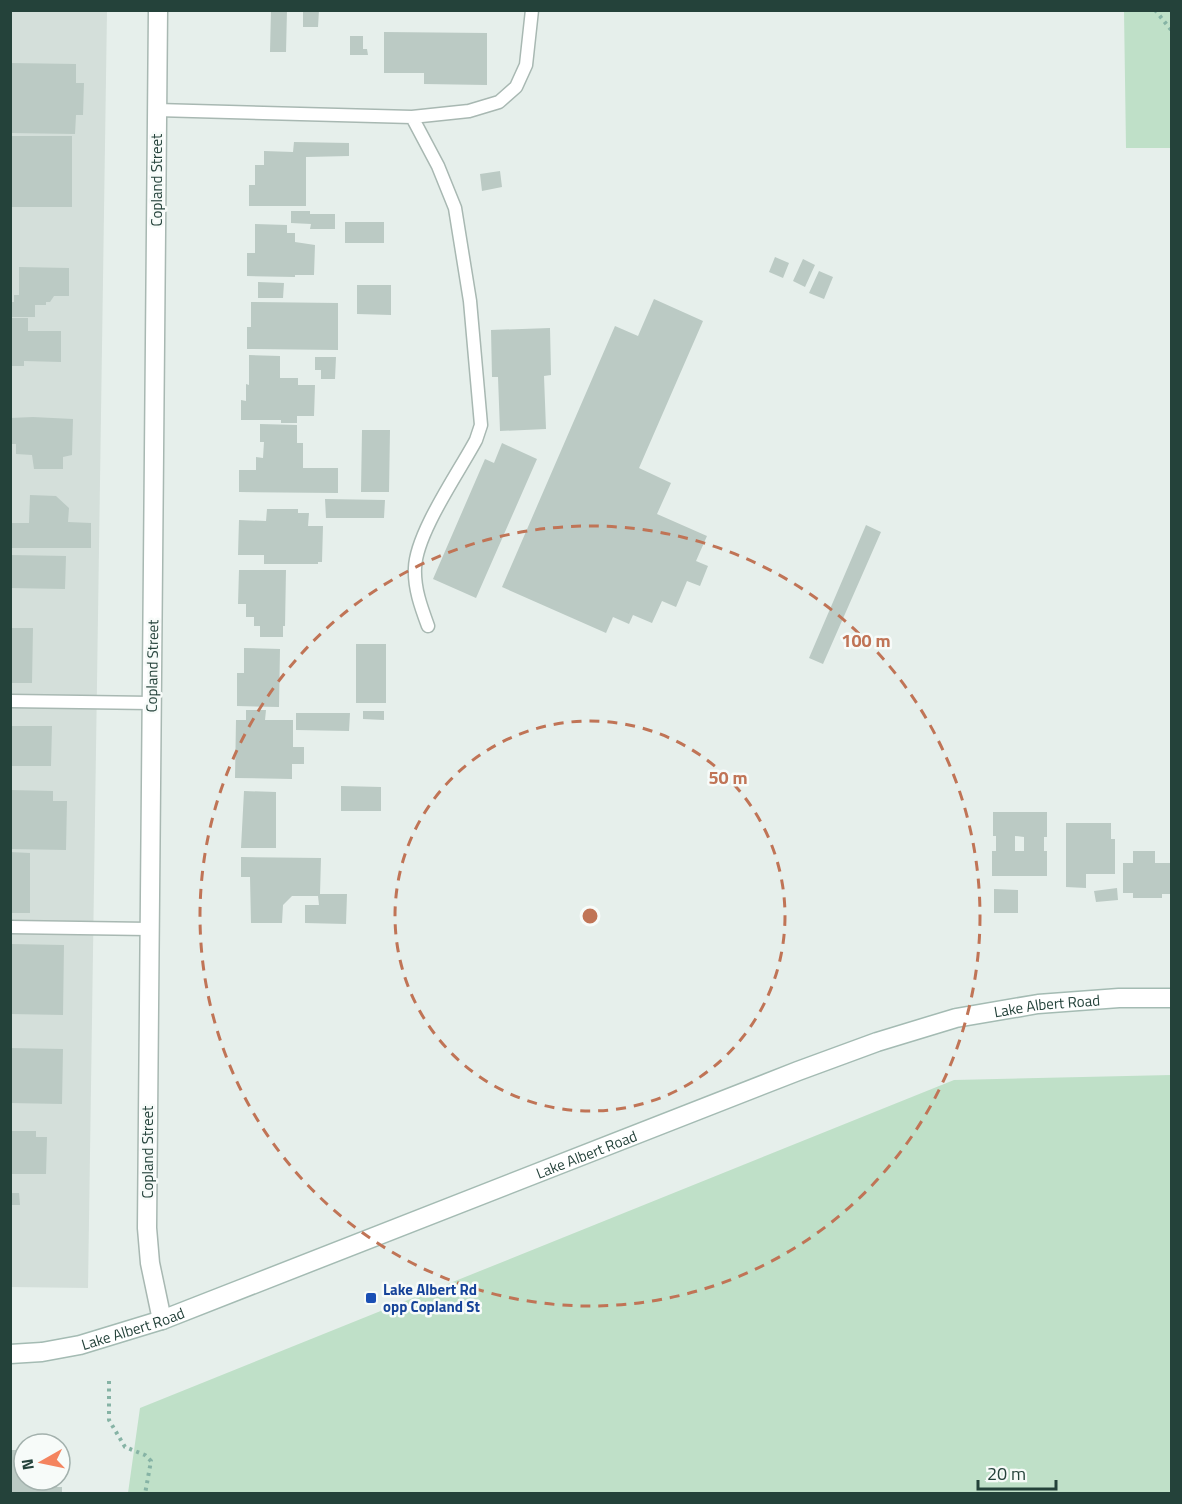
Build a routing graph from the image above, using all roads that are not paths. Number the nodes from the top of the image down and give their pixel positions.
1 (158, 10) edge
2 (532, 10) edge
3 (157, 110) junction
4 (412, 117) junction
5 (428, 626) dead end
6 (10, 701) edge
7 (152, 703) junction
8 (10, 927) edge
9 (150, 929) junction
10 (1172, 998) edge
11 (162, 1320) junction
12 (10, 1354) edge

1 - 3 street, Copland Street
2 - 4 lane
3 - 4 lane
3 - 7 street, Copland Street
4 - 5 lane
6 - 7 lane
7 - 9 street, Copland Street
8 - 9 lane
9 - 11 street, Copland Street
10 - 11 street, Lake Albert Road
11 - 12 street, Lake Albert Road

